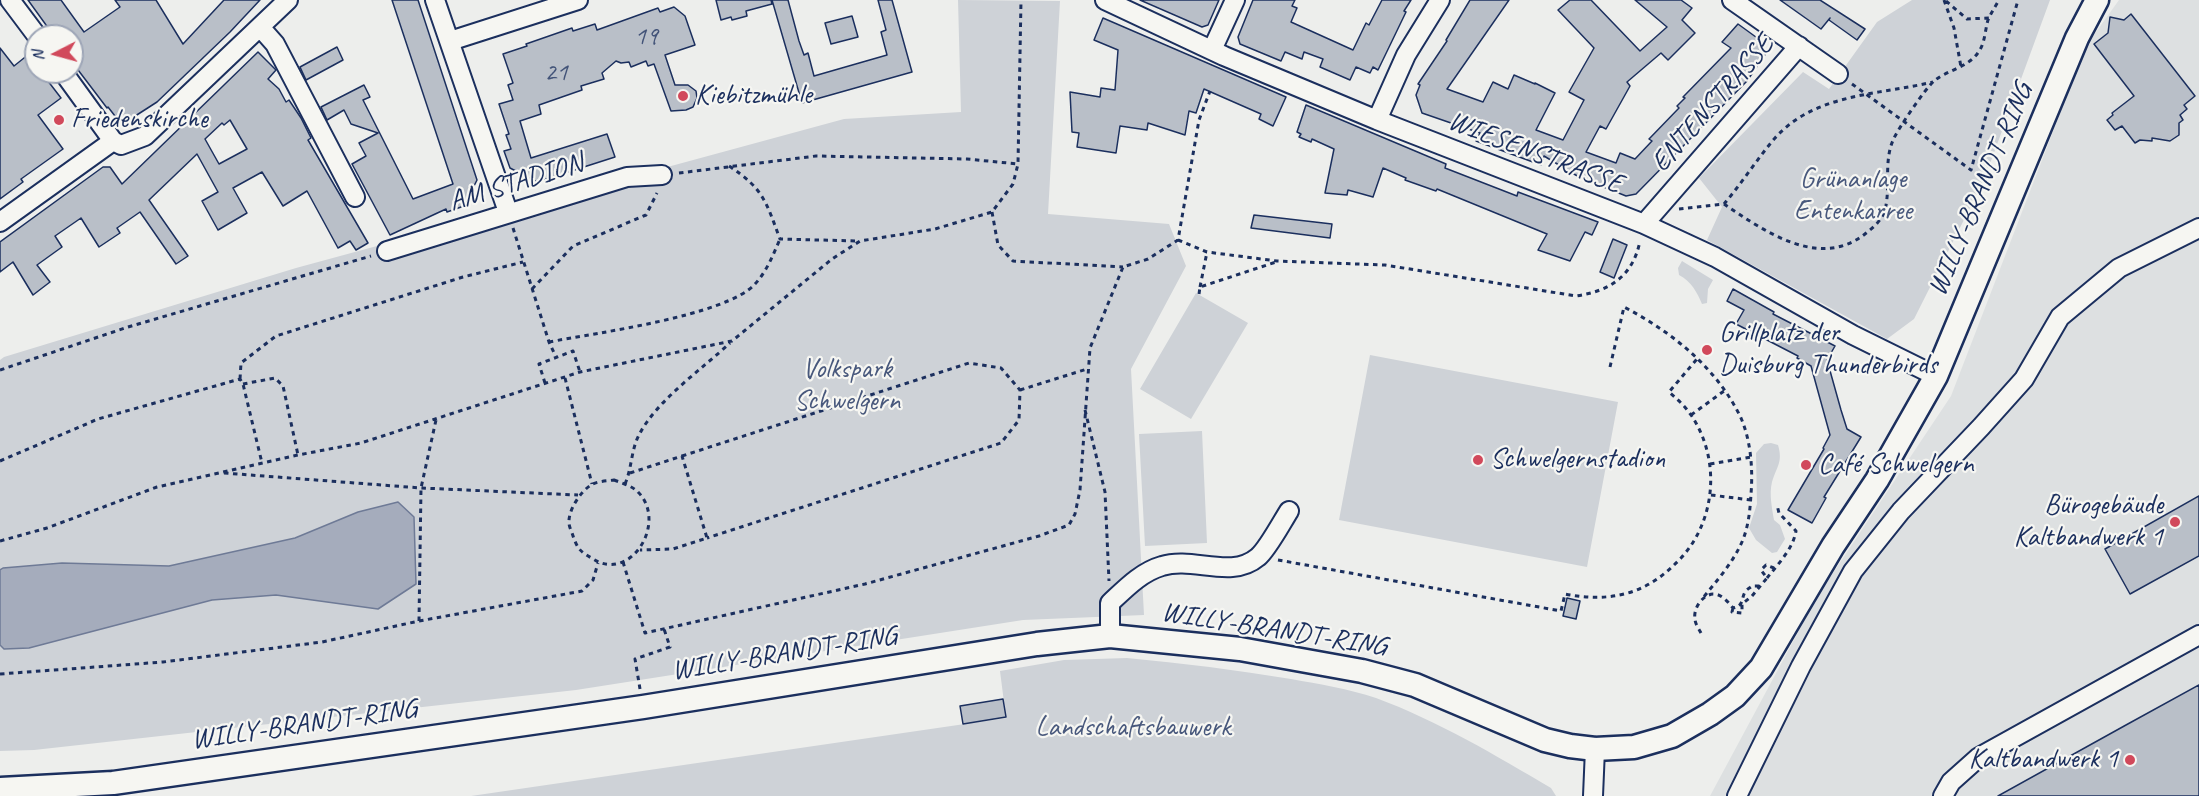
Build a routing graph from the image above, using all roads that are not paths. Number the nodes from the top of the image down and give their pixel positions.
1 (10, 0) edge
2 (288, 0) edge
3 (435, 0) edge
4 (578, 0) edge
5 (1105, 0) edge
6 (1235, 0) edge
7 (1440, 0) edge
8 (1732, 0) edge
9 (2097, 0) edge
10 (28, 24) edge
11 (260, 27) junction
12 (450, 41) junction
13 (1799, 46) junction
14 (1212, 50) junction
15 (1838, 74) road end
16 (72, 84) edge
17 (1377, 120) junction
18 (113, 141) junction
19 (662, 175) road end
20 (355, 197) dead end
21 (508, 212) junction
22 (1650, 218) junction
23 (0, 222) edge
24 (2199, 228) edge
25 (387, 251) road end
26 (1936, 376) junction
27 (1289, 510) dead end
28 (2199, 635) edge
29 (1110, 636) junction
30 (1595, 749) junction
31 (0, 789) edge
32 (1593, 796) edge
33 (1737, 796) edge
34 (1942, 796) edge

1 - 10 street
2 - 11 street
3 - 12 street
4 - 12 street
5 - 14 street, WIESENSTRASSE
6 - 14 street
7 - 17 street
8 - 13 street
9 - 26 main road, WILLY-BRANDT-RING
11 - 18 street
11 - 20 street
12 - 21 street
13 - 15 street
13 - 22 street, ENTENSTRASSE
14 - 17 street, WIESENSTRASSE
16 - 18 street
17 - 22 street, WIESENSTRASSE
18 - 23 street
19 - 21 street, AM STADION
21 - 25 street, AM STADION
22 - 26 street, WIESENSTRASSE
24 - 33 street
26 - 30 main road, WILLY-BRANDT-RING
27 - 29 street
28 - 34 street
29 - 30 main road, WILLY-BRANDT-RING
29 - 31 main road, WILLY-BRANDT-RING
30 - 32 street

